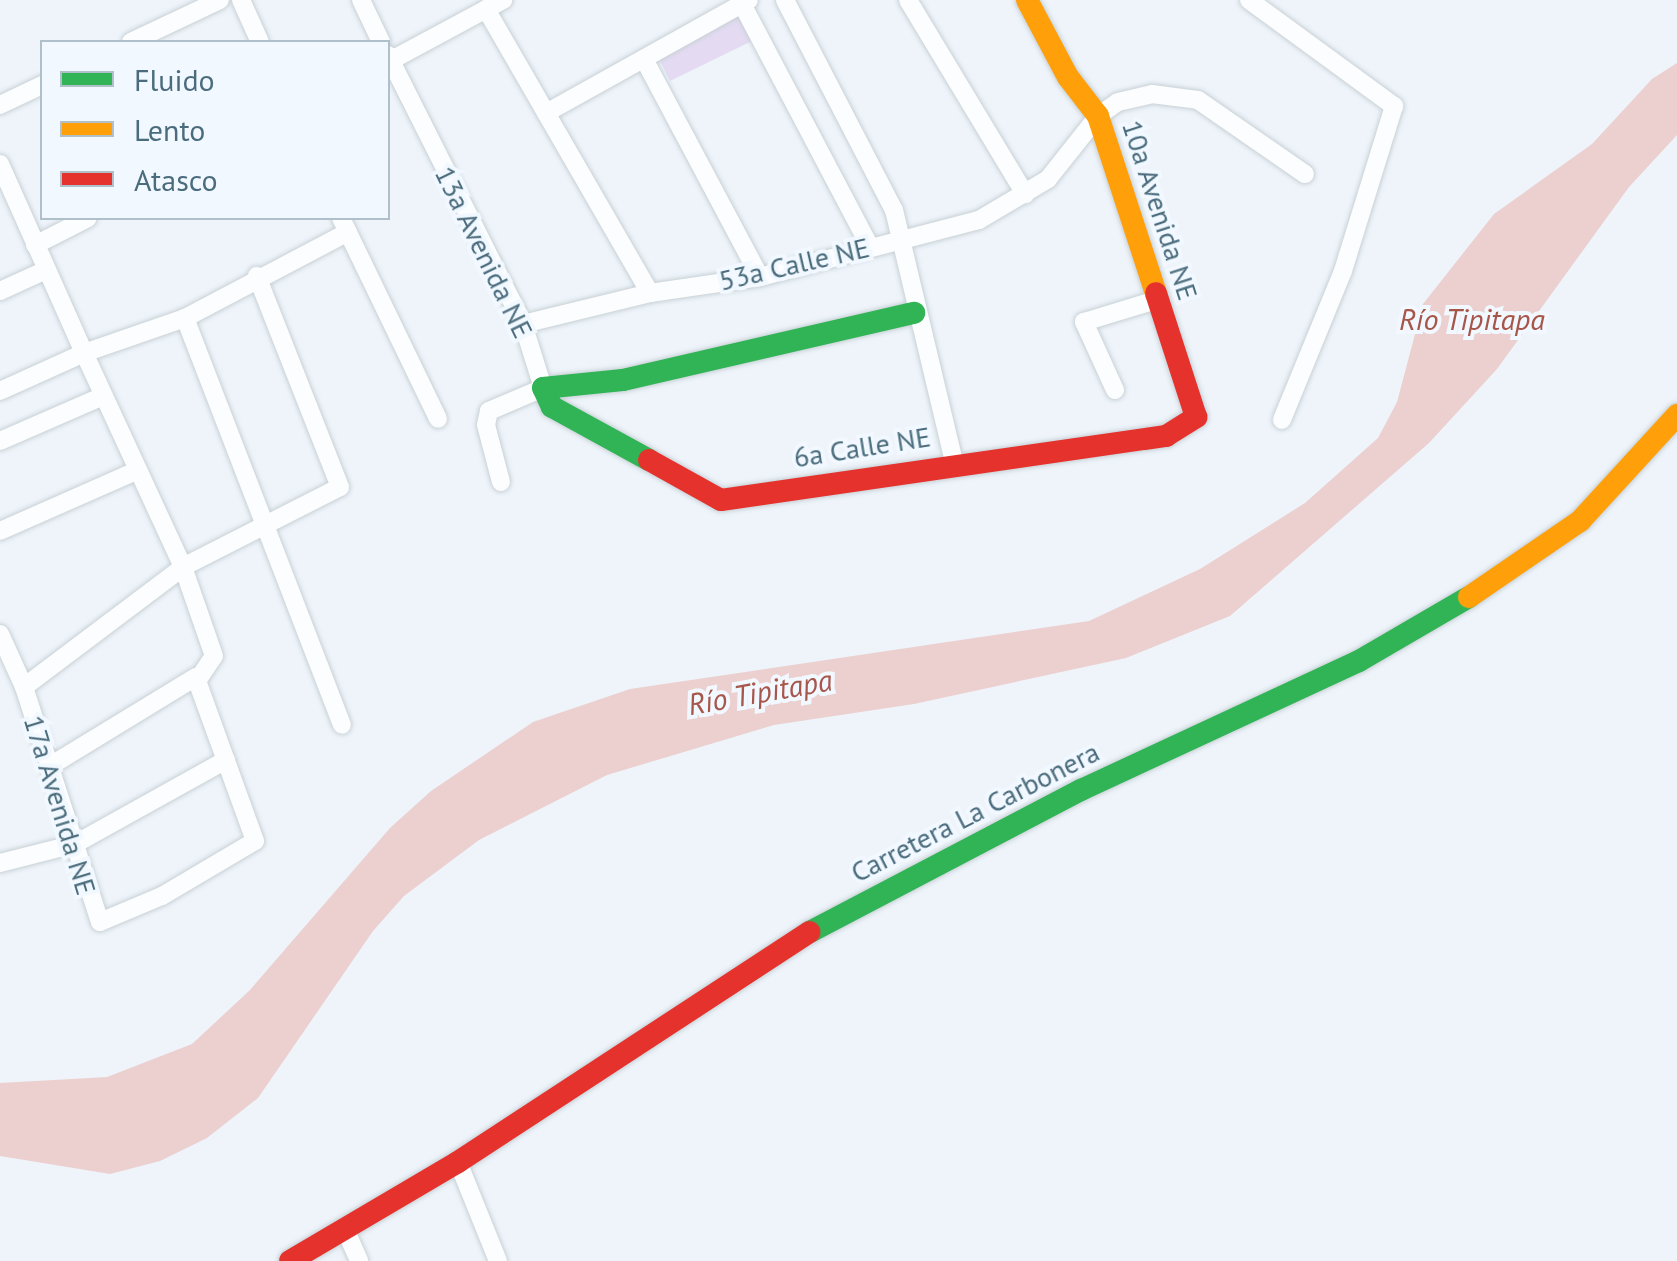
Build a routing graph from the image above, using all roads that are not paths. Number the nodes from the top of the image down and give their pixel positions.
1 (220, 0) edge
2 (242, 0) edge
3 (360, 0) edge
4 (503, 0) edge
5 (785, 0) edge
6 (908, 0) edge
7 (1027, 0) edge
8 (1250, 0) edge
9 (746, 2) edge
10 (486, 9) junction
11 (136, 40) edge
12 (259, 40) edge
13 (380, 40) edge
14 (390, 58) edge
15 (644, 58) junction
16 (390, 61) edge
17 (40, 86) edge
18 (0, 106) edge
19 (546, 112) junction
20 (1098, 116) junction
21 (0, 164) edge
22 (1305, 174) dead end
23 (1025, 194) junction
24 (8, 207) edge
25 (84, 220) edge
26 (345, 225) edge
27 (904, 240) junction
28 (35, 246) junction
29 (868, 246) junction
30 (46, 270) junction
31 (256, 276) junction
32 (760, 278) junction
33 (0, 291) edge
34 (650, 293) junction
35 (1156, 300) junction
36 (914, 313) junction
37 (185, 318) junction
38 (522, 324) junction
39 (84, 353) junction
40 (543, 388) junction
41 (1115, 390) dead end
42 (0, 391) edge
43 (1193, 394) joint
44 (103, 396) junction
45 (1677, 415) edge
46 (438, 420) dead end
47 (1282, 420) dead end
48 (0, 442) edge
49 (954, 462) junction
50 (136, 471) junction
51 (501, 482) dead end
52 (264, 528) junction
53 (0, 530) edge
54 (183, 567) junction
55 (0, 634) edge
56 (196, 677) junction
57 (24, 687) junction
58 (342, 726) dead end
59 (226, 760) junction
60 (50, 766) junction
61 (75, 844) junction
62 (0, 863) edge
63 (458, 1162) junction
64 (345, 1228) junction
65 (290, 1261) edge
66 (358, 1261) edge
67 (498, 1261) edge

1 - 11 street
2 - 12 street
3 - 13 street
4 - 10 street
5 - 27 street
6 - 23 street
7 - 20 street, 10a Avenida NE
8 - 47 street
9 - 15 street
9 - 29 street
10 - 14 street
10 - 19 street
15 - 19 street
15 - 32 street
16 - 38 street, 13a Avenida NE
17 - 18 street
19 - 34 street
20 - 22 street
20 - 23 street, 53a Calle NE
20 - 35 street, 10a Avenida NE
21 - 24 street
23 - 27 street, 53a Calle NE
24 - 28 street
25 - 28 street
26 - 31 street
26 - 46 street
27 - 29 street, 53a Calle NE
27 - 36 street
28 - 30 street
29 - 32 street, 53a Calle NE
30 - 33 street
30 - 39 street
31 - 37 street
31 - 52 street
32 - 34 street, 53a Calle NE
34 - 38 street, 53a Calle NE
35 - 41 street
35 - 43 street, 10a Avenida NE
36 - 40 street
36 - 49 street
37 - 39 street
37 - 52 street
38 - 40 street, 13a Avenida NE
39 - 42 street
39 - 44 street
40 - 49 street, 6a Calle NE
40 - 51 street
43 - 49 street, 6a Calle NE
44 - 48 street
44 - 50 street
45 - 63 street, Carretera La Carbonera
50 - 53 street
50 - 54 street
52 - 54 street
52 - 58 street
54 - 56 street
54 - 57 street
55 - 57 street, 17a Avenida NE
56 - 59 street
56 - 60 street
57 - 60 street, 17a Avenida NE
59 - 61 street
59 - 61 street, 17a Avenida NE
60 - 61 street, 17a Avenida NE
61 - 62 street
63 - 64 street, Carretera La Carbonera
63 - 67 street
64 - 65 street, Carretera La Carbonera
64 - 66 street

